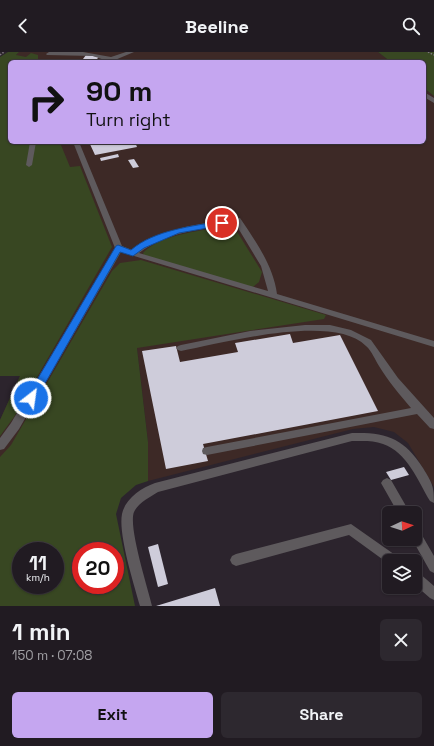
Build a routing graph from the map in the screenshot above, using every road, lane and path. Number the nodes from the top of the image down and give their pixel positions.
1 (4, 52) edge
2 (131, 52) edge
3 (428, 52) edge
4 (47, 53) edge
5 (0, 55) edge
6 (434, 55) edge
7 (110, 60) edge
8 (115, 60) edge
9 (33, 144) edge
10 (77, 144) edge
11 (29, 165) dead end
12 (118, 248) junction
13 (133, 254) junction
14 (273, 296) junction
15 (434, 344) edge
16 (181, 348) dead end
17 (419, 410) junction
18 (434, 425) edge
19 (0, 446) edge
20 (207, 451) dead end
21 (387, 483) dead end
22 (434, 498) edge
23 (400, 506) edge
24 (422, 546) edge
25 (385, 554) edge
26 (236, 560) dead end
27 (434, 568) edge
28 (422, 583) edge
29 (434, 594) edge
30 (146, 606) edge

1 - 5 path
2 - 8 lane
3 - 6 path
4 - 7 lane
9 - 11 lane
10 - 12 lane
12 - 13 lane
12 - 19 lane
13 - 14 lane
13 - 14 lane
14 - 15 lane
16 - 17 lane
17 - 18 lane
17 - 20 lane
21 - 23 lane
22 - 30 lane
24 - 27 lane
25 - 26 lane
28 - 29 lane

